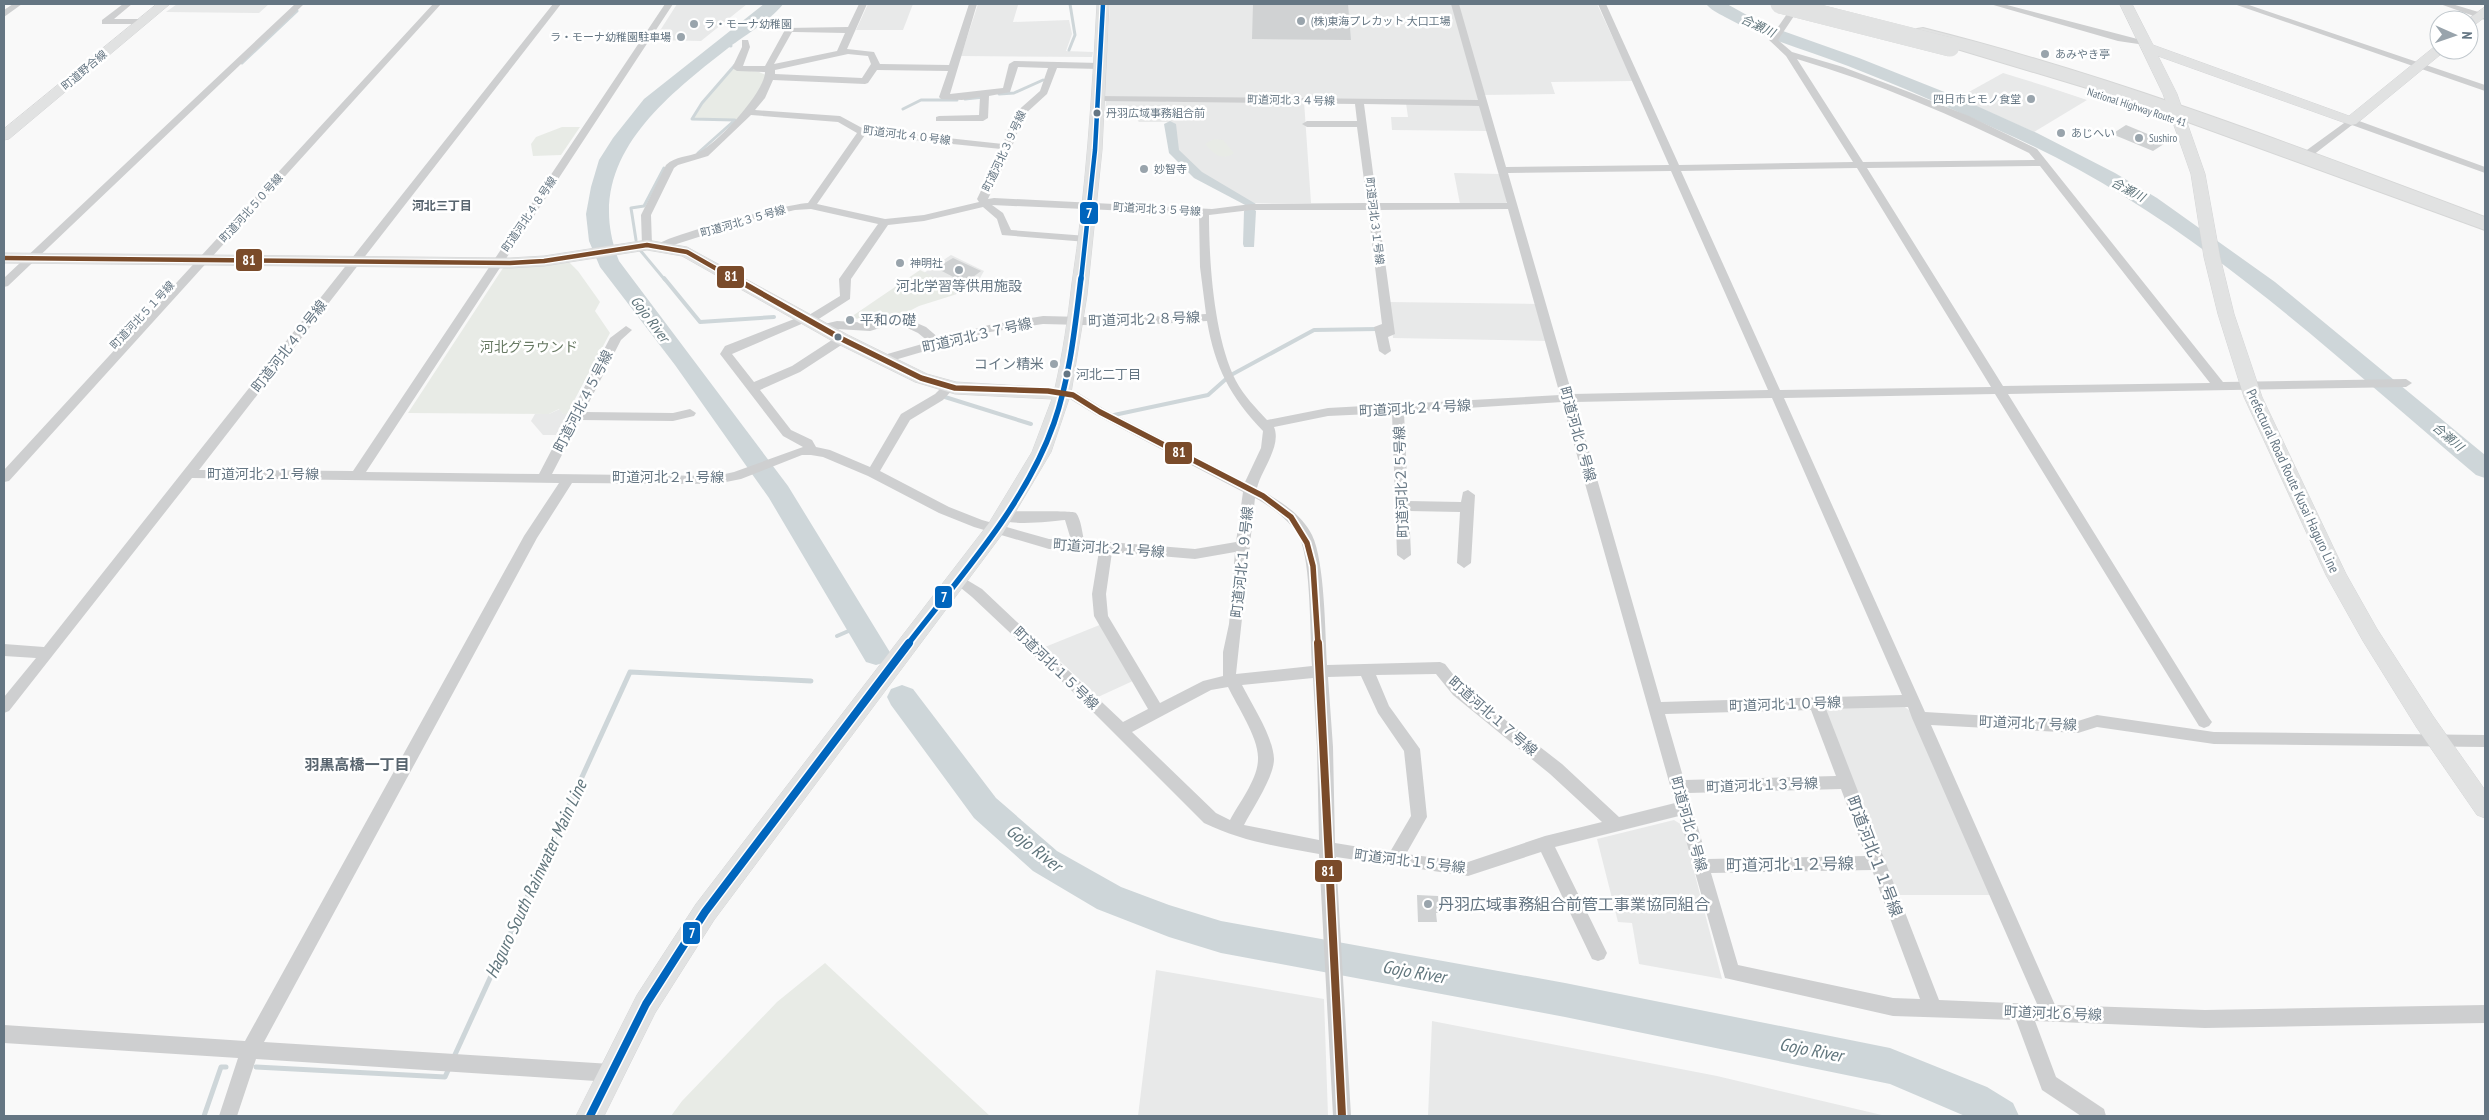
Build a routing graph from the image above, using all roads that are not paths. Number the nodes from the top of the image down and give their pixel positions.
1 (18, 4) edge
2 (128, 4) edge
3 (164, 4) edge
4 (300, 4) edge
5 (437, 4) edge
6 (557, 4) edge
7 (670, 4) edge
8 (862, 4) edge
9 (973, 4) edge
10 (1103, 4) edge
11 (1456, 4) edge
12 (1602, 4) edge
13 (1811, 4) edge
14 (1994, 4) edge
15 (2126, 4) edge
16 (2238, 4) edge
17 (2444, 4) edge
18 (1786, 8) edge
19 (4, 14) edge
20 (2484, 14) edge
21 (141, 22) junction
22 (850, 30) junction
23 (745, 42) dead end
24 (1952, 44) junction
25 (2146, 45) junction
26 (840, 53) junction
27 (1789, 54) junction
28 (2429, 58) edge
29 (1054, 65) junction
30 (1100, 66) junction
31 (2419, 66) junction
32 (874, 67) junction
33 (953, 68) junction
34 (770, 72) junction
35 (2485, 88) edge
36 (984, 94) junction
37 (1099, 98) junction
38 (1359, 101) junction
39 (1484, 102) junction
40 (942, 108) junction
41 (749, 112) junction
42 (2178, 115) junction
43 (2351, 121) junction
44 (1307, 124) dead end
45 (1362, 124) junction
46 (862, 132) junction
47 (4, 136) edge
48 (935, 139) junction
49 (1007, 147) junction
50 (2304, 157) junction
51 (2043, 163) junction
52 (1861, 165) junction
53 (1676, 168) junction
54 (1503, 170) junction
55 (2485, 170) edge
56 (984, 203) junction
57 (1091, 205) junction
58 (811, 206) junction
59 (1513, 206) junction
60 (1370, 207) junction
61 (1204, 211) junction
62 (885, 222) junction
63 (2485, 224) edge
64 (2485, 235) edge
65 (1087, 239) junction
66 (654, 245) junction
67 (4, 258) edge
68 (31, 258) junction
69 (198, 260) junction
70 (356, 261) junction
71 (496, 263) junction
72 (4, 284) edge
73 (1213, 317) junction
74 (1075, 321) junction
75 (814, 322) junction
76 (626, 330) dead end
77 (842, 339) junction
78 (937, 343) junction
79 (1385, 351) dead end
80 (881, 360) junction
81 (2406, 383) dead end
82 (948, 386) junction
83 (2249, 386) junction
84 (2220, 387) junction
85 (753, 390) junction
86 (1998, 390) junction
87 (1062, 394) junction
88 (1776, 394) junction
89 (1568, 398) junction
90 (1398, 409) junction
91 (690, 412) dead end
92 (575, 416) junction
93 (1264, 425) junction
94 (811, 451) junction
95 (4, 465) edge
96 (873, 473) junction
97 (190, 474) junction
98 (357, 475) junction
99 (544, 477) junction
100 (568, 477) junction
101 (4, 478) edge
102 (1250, 488) junction
103 (1402, 506) junction
104 (1000, 522) junction
105 (1079, 544) junction
106 (1106, 546) junction
107 (1242, 546) junction
108 (1404, 555) dead end
109 (1464, 563) dead end
110 (957, 579) junction
111 (4, 650) edge
112 (48, 653) junction
113 (1366, 669) junction
114 (1320, 671) junction
115 (1232, 680) junction
116 (1912, 700) junction
117 (1816, 703) junction
118 (4, 707) edge
119 (1657, 708) junction
120 (1156, 711) junction
121 (1920, 718) junction
122 (2204, 722) dead end
123 (1120, 731) junction
124 (2436, 739) junction
125 (2485, 741) edge
126 (1846, 782) junction
127 (1679, 787) junction
128 (1684, 808) junction
129 (2485, 808) edge
130 (1616, 825) junction
131 (1233, 829) junction
132 (1546, 844) junction
133 (1326, 849) junction
134 (1394, 860) junction
135 (1878, 863) junction
136 (1701, 866) junction
137 (1598, 953) dead end
138 (1933, 1008) junction
139 (2022, 1012) junction
140 (2050, 1013) junction
141 (2485, 1014) edge
142 (4, 1034) edge
143 (250, 1050) junction
144 (611, 1073) junction
145 (228, 1116) edge
146 (590, 1116) edge
147 (1342, 1116) edge
148 (2097, 1116) edge

1 - 19 street
2 - 21 street
3 - 21 main road, 町道野合線
4 - 68 street
5 - 69 street, 町道河北５０号線
6 - 70 street, 町道河北４９号線
7 - 71 street, 町道河北４８号線
8 - 22 street
9 - 33 street
10 - 30 main road
11 - 39 street, 町道河北６号線
12 - 53 street
13 - 24 highway, National Highway Route 41
14 - 25 street
15 - 25 main road, Prefectural Road Route Kusai Haguro Line
16 - 31 street
17 - 20 street
18 - 24 highway, National Highway Route 41, bridge
18 - 27 street
21 - 47 main road, 町道野合線
22 - 26 street
22 - 34 street
23 - 34 street
24 - 42 highway, National Highway Route 41
25 - 42 main road, Prefectural Road Route Kusai Haguro Line
25 - 43 main road
26 - 32 street
26 - 34 street
27 - 51 street
27 - 52 street
28 - 31 main road
29 - 30 street
29 - 36 street
29 - 49 street, 町道河北３９号線
30 - 37 main road
31 - 35 street
31 - 43 main road
32 - 33 street
32 - 34 street
33 - 40 street
34 - 41 street
36 - 40 street
36 - 40 street
37 - 38 street, 町道河北３４号線
37 - 57 main road
38 - 39 street, 町道河北３４号線
38 - 45 street, 町道河北３１号線
39 - 54 street, 町道河北６号線
40 - 48 street
41 - 46 street, 町道河北４０号線
41 - 66 street
42 - 50 highway, National Highway Route 41
42 - 64 highway, National Highway Route 41
42 - 83 main road, Prefectural Road Route Kusai Haguro Line
43 - 50 street
43 - 55 street
44 - 45 street
45 - 60 street, 町道河北３１号線
46 - 48 street, 町道河北４０号線
46 - 58 street
48 - 49 street, 町道河北４０号線
49 - 56 street, 町道河北３９号線
50 - 63 highway, National Highway Route 41
51 - 52 street
51 - 84 street
52 - 53 street
52 - 86 street
53 - 54 street
53 - 88 street
54 - 59 street, 町道河北６号線
56 - 57 street, 町道河北３５号線
56 - 62 street, 町道河北３５号線
56 - 65 street, 町道河北３９号線
57 - 61 street, 町道河北３５号線
57 - 65 main road
58 - 62 street, 町道河北３５号線
58 - 66 street, 町道河北３５号線
59 - 60 street, 町道河北３５号線
59 - 89 street, 町道河北６号線
60 - 61 street, 町道河北３５号線
60 - 79 street, 町道河北３１号線
61 - 73 street
62 - 75 street
65 - 74 main road
66 - 71 main road
66 - 75 main road
67 - 68 main road
68 - 69 main road
68 - 72 street
69 - 70 main road
69 - 95 street, 町道河北５１号線
69 - 101 street, 町道河北５０号線
70 - 71 main road
70 - 97 street, 町道河北４９号線
71 - 98 street, 町道河北４８号線
73 - 74 street, 町道河北２８号線
73 - 93 street
74 - 78 street, 町道河北３７号線
74 - 87 main road
75 - 77 main road
75 - 78 street
75 - 85 street
76 - 92 street, 町道河北４５号線
77 - 80 main road
77 - 85 street
78 - 80 street, 町道河北３７号線
80 - 82 main road
81 - 83 street
82 - 87 main road
82 - 96 street
83 - 84 street
83 - 124 main road, Prefectural Road Route Kusai Haguro Line
84 - 86 street
85 - 94 street
86 - 88 street
86 - 122 street
87 - 102 street
87 - 104 main road
88 - 89 street, 町道河北２４号線
88 - 116 street
89 - 90 street, 町道河北２４号線
89 - 119 street, 町道河北６号線
90 - 93 street, 町道河北２４号線
90 - 103 street, 町道河北２５号線
91 - 92 street
92 - 99 street, 町道河北４５号線
93 - 102 street, 町道河北１９号線
94 - 96 street, 町道河北２１号線
94 - 100 street, 町道河北２１号線
96 - 104 street, 町道河北２１号線
97 - 98 street, 町道河北２１号線
97 - 112 street, 町道河北４９号線
98 - 99 street, 町道河北２１号線
99 - 100 street, 町道河北２１号線
100 - 143 street
102 - 107 street, 町道河北１９号線
102 - 114 street
103 - 108 street, 町道河北２５号線
103 - 109 street
104 - 105 street, 町道河北２１号線
104 - 105 street
104 - 110 main road
105 - 106 street, 町道河北２１号線
106 - 107 street, 町道河北２１号線
106 - 120 street
107 - 115 street, 町道河北１９号線
110 - 123 street, 町道河北１５号線
110 - 144 main road
111 - 112 street
112 - 118 street, 町道河北４９号線
113 - 114 street, 町道河北１７号線
113 - 130 street, 町道河北１７号線
113 - 134 street
114 - 115 street, 町道河北１７号線
114 - 133 street
115 - 120 street, 町道河北１７号線
115 - 131 street, 町道河北１９号線
116 - 117 street, 町道河北１０号線
116 - 121 street
117 - 119 street, 町道河北１０号線
117 - 126 street, 町道河北１１号線
119 - 127 street, 町道河北６号線
120 - 123 street, 町道河北１７号線
121 - 124 street, 町道河北７号線
121 - 140 street
123 - 131 street, 町道河北１５号線
124 - 125 street, 町道河北７号線
124 - 129 main road, Prefectural Road Route Kusai Haguro Line
126 - 127 street, 町道河北１３号線
126 - 135 street, 町道河北１１号線
127 - 128 street, 町道河北６号線
128 - 130 street, 町道河北１５号線
128 - 136 street, 町道河北６号線
130 - 132 street, 町道河北１５号線
131 - 133 street, 町道河北１５号線
132 - 134 street, 町道河北１５号線
132 - 137 street
133 - 134 street, 町道河北１５号線
133 - 147 street
135 - 136 street, 町道河北１２号線
135 - 138 street, 町道河北１１号線
136 - 138 street, 町道河北６号線
138 - 139 street, 町道河北６号線
139 - 140 street, 町道河北６号線
139 - 148 street
140 - 141 street, 町道河北６号線
142 - 143 street
143 - 144 street
143 - 145 street
144 - 146 main road

